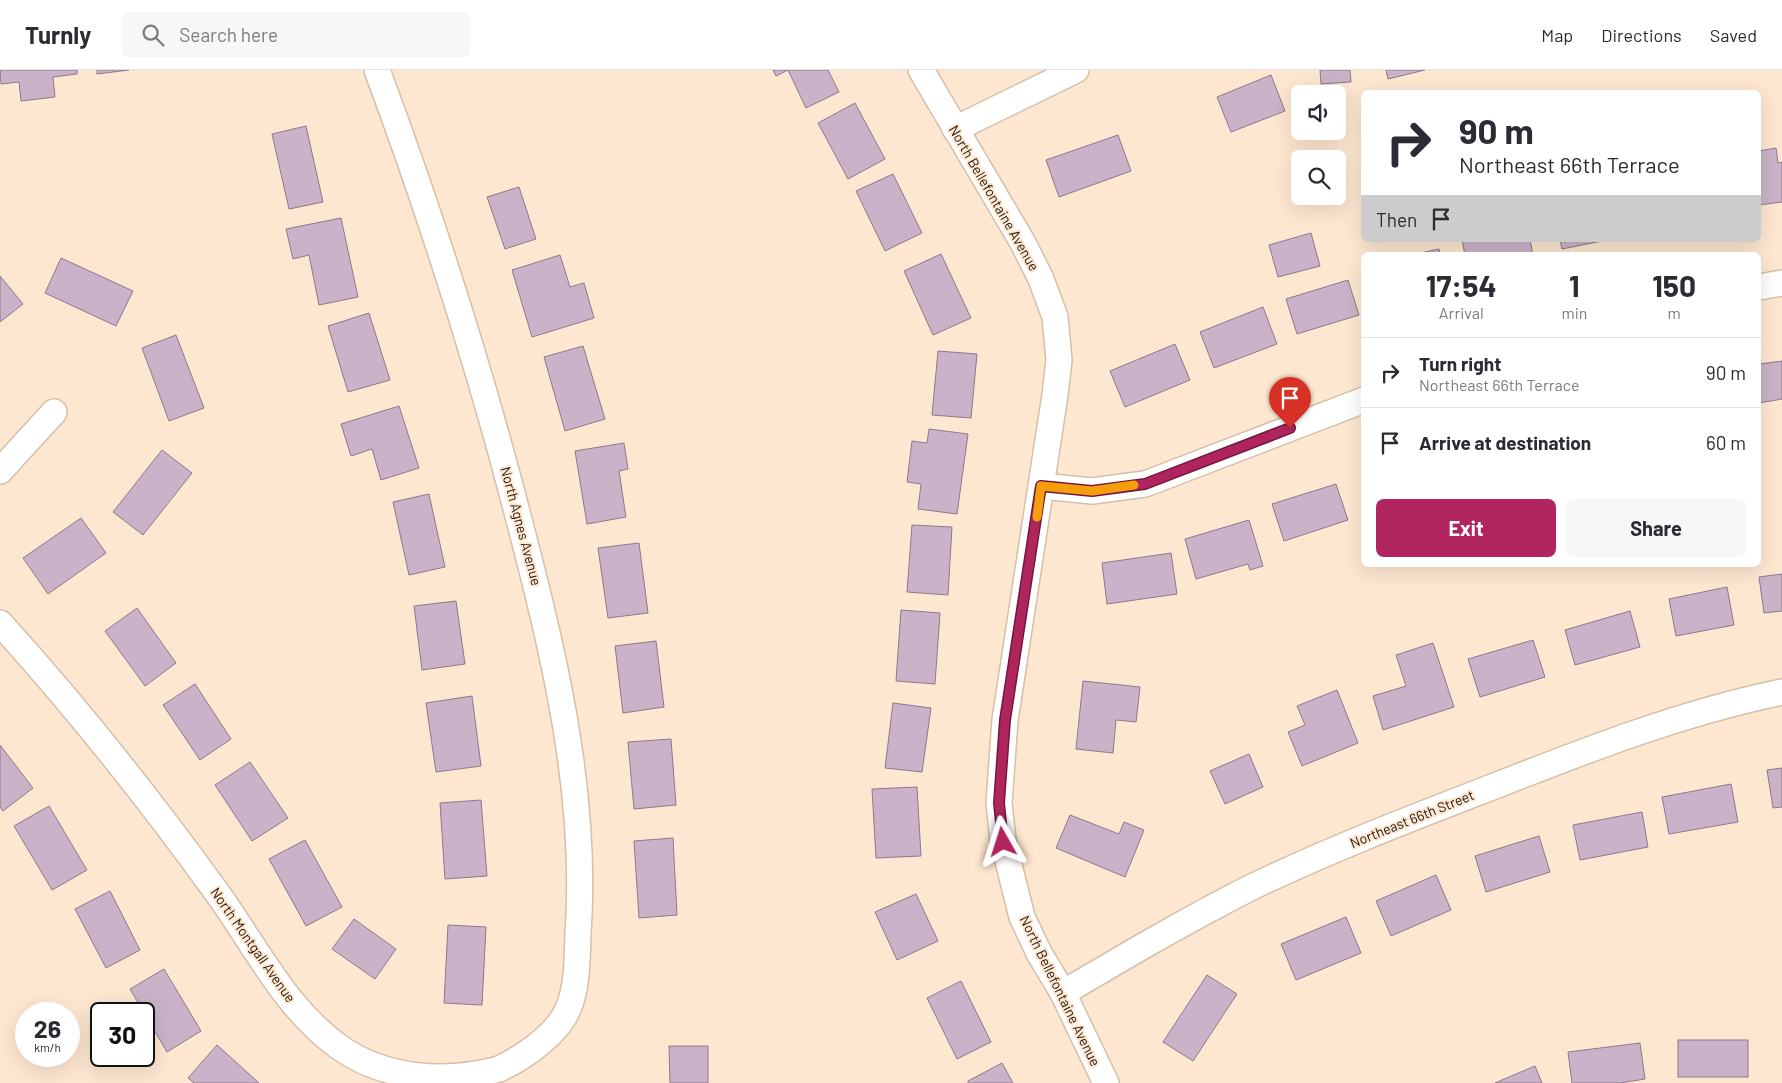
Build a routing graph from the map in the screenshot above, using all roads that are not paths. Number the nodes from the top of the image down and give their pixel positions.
1 (377, 70) edge
2 (921, 70) edge
3 (1076, 70) edge
4 (955, 129) junction
5 (1782, 283) edge
6 (1761, 287) edge
7 (1361, 401) edge
8 (54, 412) dead end
9 (0, 471) edge
10 (1041, 486) junction
11 (0, 623) edge
12 (1782, 692) edge
13 (1062, 992) junction
14 (571, 997) joint
15 (1106, 1083) edge

1 - 14 street, North Agnes Avenue
2 - 4 street, North Bellefontaine Avenue
3 - 4 street
4 - 10 street, North Bellefontaine Avenue
5 - 6 street
7 - 10 street
8 - 9 street
10 - 13 street, North Bellefontaine Avenue
11 - 14 street, North Montgall Avenue
12 - 13 street, Northeast 66th Street
13 - 15 street, North Bellefontaine Avenue

